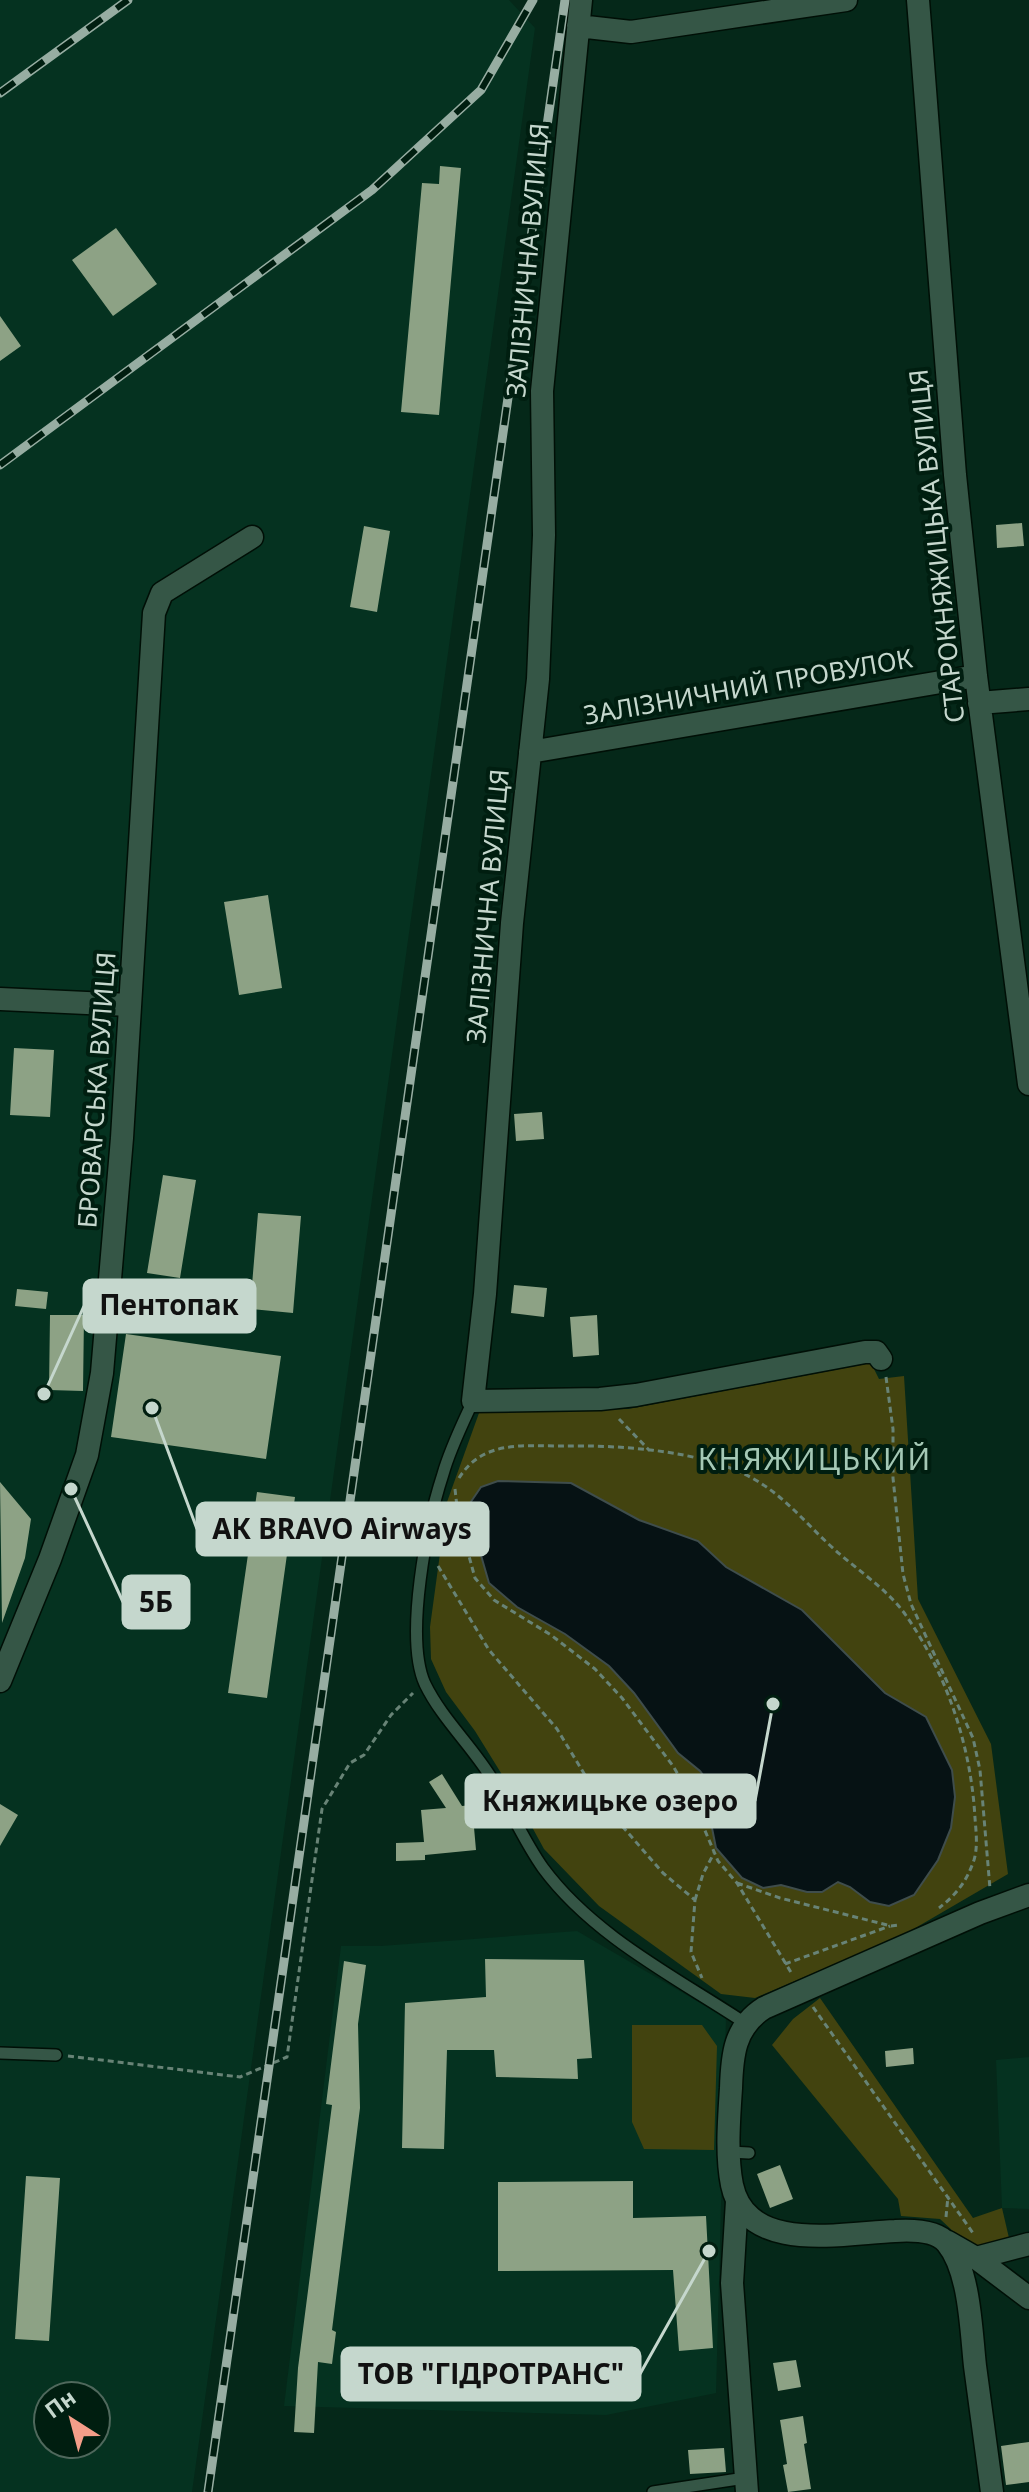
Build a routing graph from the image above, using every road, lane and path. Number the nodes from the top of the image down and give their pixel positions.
1 (581, 0) edge
2 (846, 0) edge
3 (918, 0) edge
4 (578, 26) junction
5 (252, 537) dead end
6 (976, 676) junction
7 (1029, 699) edge
8 (979, 703) junction
9 (530, 752) junction
10 (0, 999) edge
11 (130, 1005) junction
12 (1029, 1084) edge
13 (881, 1359) joint
14 (600, 1399) junction
15 (473, 1401) junction
16 (650, 1451) junction
17 (426, 1546) junction
18 (0, 1681) edge
19 (426, 1684) junction
20 (714, 1853) junction
21 (737, 1883) junction
22 (1029, 1895) edge
23 (695, 1900) junction
24 (992, 1908) junction
25 (932, 1913) dead end
26 (910, 1923) dead end
27 (891, 1926) junction
28 (785, 1964) junction
29 (802, 1990) junction
30 (710, 2000) junction
31 (745, 2023) junction
32 (0, 2053) edge
33 (56, 2055) joint
34 (737, 2201) junction
35 (944, 2239) junction
36 (1029, 2244) edge
37 (982, 2256) junction
38 (1025, 2296) edge
39 (746, 2485) edge
40 (653, 2492) edge
41 (992, 2492) edge

1 - 4 street, ЗАЛІЗНИЧНА ВУЛИЦЯ
2 - 4 street
3 - 6 street, СТАРОКНЯЖИЦЬКА ВУЛИЦЯ
4 - 9 street, ЗАЛІЗНИЧНА ВУЛИЦЯ
5 - 11 street, БРОВАРСЬКА ВУЛИЦЯ
6 - 8 street, СТАРОКНЯЖИЦЬКА ВУЛИЦЯ
6 - 9 street, ЗАЛІЗНИЧНИЙ ПРОВУЛОК
7 - 8 street
8 - 12 street, СТАРОКНЯЖИЦЬКА ВУЛИЦЯ
9 - 15 street, ЗАЛІЗНИЧНА ВУЛИЦЯ
10 - 11 street
11 - 18 street, БРОВАРСЬКА ВУЛИЦЯ
13 - 14 street
13 - 24 path
14 - 15 street
14 - 16 path
15 - 17 lane
16 - 20 path
16 - 25 path
17 - 19 lane
17 - 23 path
19 - 30 lane
19 - 33 path
20 - 21 path
20 - 23 path
21 - 27 path
21 - 28 path
22 - 24 street
23 - 30 path
24 - 29 street
26 - 27 path
27 - 28 path
28 - 29 path
29 - 31 street
29 - 37 path
30 - 31 lane
31 - 34 street
32 - 33 lane
34 - 35 street
34 - 39 street
35 - 37 street
35 - 41 street
36 - 37 street
37 - 38 street
39 - 40 lane

